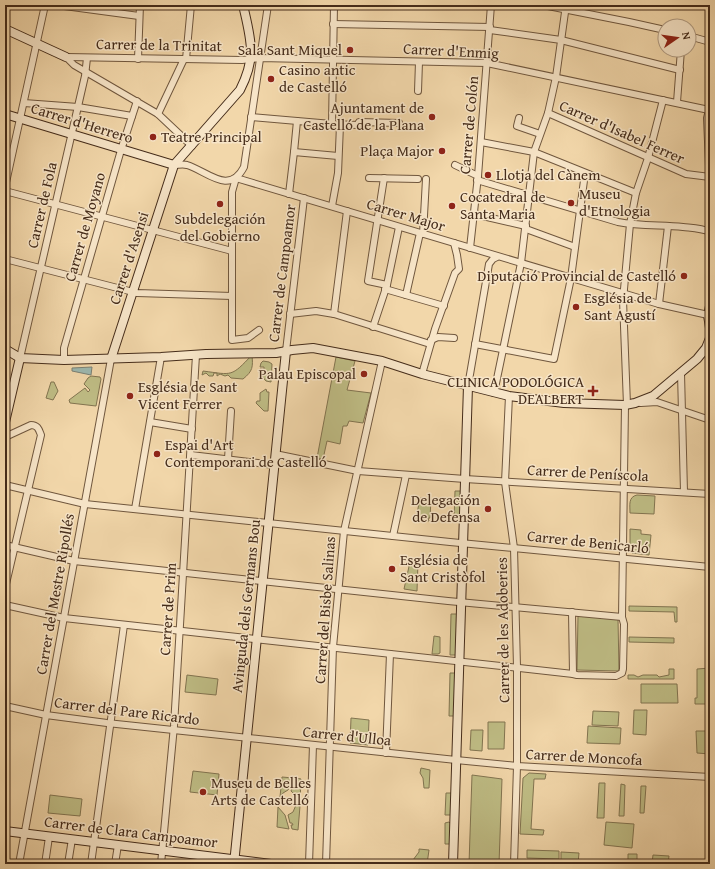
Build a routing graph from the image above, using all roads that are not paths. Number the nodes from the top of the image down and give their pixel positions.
1 (45, 5) edge
2 (57, 5) edge
3 (140, 5) edge
4 (191, 5) edge
5 (243, 5) edge
6 (268, 5) edge
7 (334, 5) edge
8 (491, 5) edge
9 (543, 5) edge
10 (565, 7) edge
11 (139, 16) junction
12 (333, 24) junction
13 (5, 28) edge
14 (657, 28) edge
15 (490, 29) junction
16 (697, 38) edge
17 (561, 40) junction
18 (710, 42) edge
19 (37, 44) junction
20 (66, 57) junction
21 (87, 58) junction
22 (256, 58) junction
23 (681, 58) edge
24 (138, 59) junction
25 (185, 59) junction
26 (333, 60) junction
27 (419, 62) junction
28 (487, 63) junction
29 (680, 70) junction
30 (86, 72) junction
31 (556, 77) junction
32 (418, 91) dead end
33 (663, 100) junction
34 (24, 102) junction
35 (137, 102) junction
36 (677, 102) junction
37 (78, 107) junction
38 (709, 110) edge
39 (548, 113) junction
40 (5, 114) edge
41 (158, 114) junction
42 (132, 116) junction
43 (20, 118) junction
44 (251, 118) junction
45 (519, 118) dead end
46 (296, 121) junction
47 (399, 123) dead end
48 (332, 124) junction
49 (340, 125) junction
50 (72, 134) junction
51 (540, 134) junction
52 (481, 142) junction
53 (192, 146) junction
54 (121, 150) junction
55 (294, 152) junction
56 (534, 152) junction
57 (338, 156) junction
58 (648, 158) junction
59 (174, 165) junction
60 (455, 165) dead end
61 (585, 173) junction
62 (710, 177) edge
63 (236, 178) junction
64 (369, 178) dead end
65 (384, 178) junction
66 (478, 178) junction
67 (418, 179) dead end
68 (426, 179) dead end
69 (5, 187) edge
70 (710, 189) edge
71 (5, 191) edge
72 (636, 193) junction
73 (289, 194) junction
74 (528, 195) junction
75 (304, 198) junction
76 (55, 204) junction
77 (332, 206) junction
78 (580, 210) junction
79 (347, 211) junction
80 (474, 214) junction
81 (102, 217) junction
82 (378, 220) junction
83 (630, 224) junction
84 (668, 226) junction
85 (399, 227) junction
86 (526, 227) junction
87 (153, 231) junction
88 (710, 232) edge
89 (422, 233) junction
90 (454, 243) junction
91 (575, 247) junction
92 (470, 248) junction
93 (232, 251) junction
94 (497, 257) junction
95 (5, 259) edge
96 (521, 263) junction
97 (40, 268) junction
98 (571, 278) junction
99 (84, 279) junction
100 (386, 287) junction
101 (133, 292) junction
102 (624, 294) junction
103 (406, 295) junction
104 (232, 296) junction
105 (659, 304) junction
106 (444, 306) junction
107 (709, 310) edge
108 (290, 314) junction
109 (334, 314) junction
110 (373, 327) junction
111 (710, 328) edge
112 (259, 330) dead end
113 (454, 338) dead end
114 (710, 338) edge
115 (431, 342) junction
116 (475, 344) junction
117 (5, 349) edge
118 (503, 349) junction
119 (286, 351) junction
120 (196, 355) junction
121 (162, 357) junction
122 (20, 358) junction
123 (111, 359) junction
124 (64, 360) junction
125 (382, 361) junction
126 (681, 373) junction
127 (422, 374) junction
128 (468, 386) junction
129 (494, 393) junction
130 (509, 396) junction
131 (629, 404) junction
132 (682, 410) junction
133 (231, 411) dead end
134 (710, 420) edge
135 (5, 422) edge
136 (150, 422) junction
137 (192, 429) junction
138 (5, 437) edge
139 (275, 454) junction
140 (191, 455) junction
141 (228, 459) junction
142 (274, 465) junction
143 (358, 471) junction
144 (406, 474) junction
145 (465, 479) junction
146 (505, 482) junction
147 (5, 485) edge
148 (624, 489) junction
149 (28, 491) junction
150 (684, 492) junction
151 (710, 494) edge
152 (85, 504) junction
153 (135, 509) junction
154 (187, 515) junction
155 (269, 524) junction
156 (344, 531) junction
157 (393, 536) junction
158 (463, 543) junction
159 (5, 545) edge
160 (15, 548) junction
161 (514, 548) junction
162 (623, 558) junction
163 (74, 561) junction
164 (710, 567) edge
165 (184, 572) junction
166 (262, 581) junction
167 (5, 588) edge
168 (339, 589) junction
169 (461, 602) junction
170 (5, 605) edge
171 (515, 607) junction
172 (572, 612) junction
173 (622, 617) junction
174 (64, 618) junction
175 (124, 625) junction
176 (180, 631) junction
177 (256, 639) junction
178 (333, 648) junction
179 (390, 654) junction
180 (459, 661) junction
181 (517, 667) junction
182 (573, 674) junction
183 (5, 706) edge
184 (46, 715) junction
185 (111, 723) junction
186 (174, 730) junction
187 (246, 738) junction
188 (314, 745) junction
189 (330, 747) junction
190 (386, 753) junction
191 (456, 760) junction
192 (517, 766) junction
193 (710, 777) edge
194 (5, 833) edge
195 (25, 834) junction
196 (49, 836) junction
197 (72, 839) junction
198 (95, 842) junction
199 (118, 845) junction
200 (162, 850) junction
201 (234, 862) edge
202 (20, 864) edge
203 (45, 864) edge
204 (68, 864) edge
205 (91, 864) edge
206 (115, 864) edge
207 (161, 864) edge
208 (271, 864) edge
209 (309, 864) edge
210 (326, 864) edge
211 (453, 864) edge
212 (514, 864) edge

1 - 19 street
2 - 11 street
3 - 11 street
4 - 25 street
5 - 22 street
6 - 22 street
7 - 12 street
8 - 15 street, Carrer de Colón
9 - 10 street
10 - 14 street
10 - 17 street
11 - 24 street
12 - 15 street
12 - 26 street
13 - 19 street, Carrer de la Trinitat
15 - 17 street
15 - 28 street, Carrer de Colón
16 - 18 street
17 - 29 street
17 - 31 street
19 - 20 street, Carrer de la Trinitat
19 - 34 street
20 - 21 street, Carrer de la Trinitat
20 - 30 street, Carrer de la Trinitat
21 - 24 street, Carrer de la Trinitat
21 - 30 street, Carrer de Fola
22 - 25 street, Carrer de la Trinitat
22 - 26 street, Carrer d'Enmig
22 - 44 street
22 - 53 street
23 - 29 street
24 - 25 street, Carrer de la Trinitat
25 - 41 street
26 - 27 street, Carrer d'Enmig
26 - 48 street
27 - 28 street, Carrer d'Enmig
27 - 32 street
28 - 31 street, Carrer d'Enmig
28 - 52 street, Carrer de Colón
29 - 36 street
30 - 35 street, Carrer de la Trinitat
30 - 37 street, Carrer de Fola
31 - 33 street, Carrer d'Enmig
31 - 39 street
33 - 36 street, Carrer d'Enmig
33 - 58 street
34 - 37 street
34 - 43 street
35 - 41 street, Carrer de la Trinitat
35 - 42 street, Carrer de Moyano
36 - 38 street, Carrer d'Enmig
37 - 42 street
37 - 50 street, Carrer de Fola
38 - 62 street
39 - 51 street
39 - 58 street, Carrer d'Isabel Ferrer
40 - 43 street, Carrer d'Herrero
41 - 53 street, Carrer de la Trinitat
42 - 54 street, Carrer de Moyano
43 - 50 street, Carrer d'Herrero
43 - 69 street
44 - 46 street
44 - 63 street
45 - 51 street
46 - 48 street
46 - 55 street
47 - 49 street
48 - 49 street
49 - 57 street
50 - 54 street, Carrer d'Herrero
50 - 76 street, Carrer de Fola
51 - 56 street
52 - 56 street
52 - 66 street, Carrer de Colón
53 - 59 street
54 - 59 street, Carrer d'Herrero
54 - 81 street, Carrer de Moyano
55 - 57 street
55 - 73 street
56 - 61 street
56 - 74 street
57 - 77 street
58 - 62 street, Carrer d'Isabel Ferrer
58 - 72 street
59 - 63 street
59 - 87 street, Carrer d'Asensi
60 - 66 street
61 - 72 street
61 - 78 street
62 - 70 street
63 - 73 street, Carrer Major
63 - 93 street
64 - 65 street
65 - 67 street
65 - 82 street
66 - 74 street
66 - 80 street, Carrer de Colón
68 - 89 street
71 - 76 street
72 - 83 street
73 - 75 street, Carrer Major
74 - 78 street
74 - 86 street
75 - 77 street, Carrer Major
75 - 108 street, Carrer de Campoamor
76 - 81 street
76 - 97 street, Carrer de Fola
77 - 79 street, Carrer Major
78 - 83 street
78 - 91 street
79 - 82 street, Carrer Major
79 - 109 street
80 - 86 street
80 - 92 street, Carrer de Colón
81 - 87 street
81 - 99 street, Carrer de Moyano
82 - 85 street, Carrer Major
82 - 100 street
83 - 84 street
83 - 102 street
84 - 88 street
84 - 105 street
85 - 89 street, Carrer Major
85 - 100 street
86 - 91 street
86 - 96 street
87 - 93 street
87 - 101 street, Carrer d'Asensi
89 - 90 street, Carrer Major
89 - 103 street
90 - 92 street, Carrer Major
90 - 106 street
91 - 98 street
92 - 94 street, Carrer Major
93 - 104 street
94 - 96 street, Carrer Major
94 - 116 street
95 - 97 street
96 - 98 street, Carrer Major
96 - 118 street
97 - 99 street
97 - 122 street, Carrer de Fola
98 - 102 street, Carrer Major
98 - 118 street
99 - 101 street
99 - 124 street, Carrer de Moyano
100 - 103 street
100 - 110 street
101 - 104 street
101 - 123 street, Carrer d'Asensi
102 - 105 street, Carrer Major
102 - 131 street
103 - 106 street
104 - 112 street
105 - 107 street, Carrer Major
106 - 115 street
107 - 111 street
108 - 109 street
108 - 119 street, Carrer de Campoamor
109 - 110 street
110 - 115 street
113 - 115 street
114 - 126 street
115 - 127 street
116 - 118 street
116 - 128 street
117 - 122 street
118 - 129 street
119 - 120 street
119 - 125 street
119 - 139 street, Avinguda dels Germans Bou
120 - 121 street
120 - 137 street, Carrer de Prim
121 - 123 street
121 - 136 street
122 - 124 street
122 - 135 street
123 - 124 street
123 - 152 street, Carrer del Mestre Ripollés
125 - 127 street
125 - 143 street, Carrer del Bisbe Salinas
126 - 131 street
126 - 132 street
127 - 128 street
128 - 129 street
128 - 145 street
129 - 130 street
130 - 131 street
130 - 146 street, Carrer de les Adoberies
131 - 132 street
131 - 148 street
132 - 134 street
132 - 150 street
133 - 141 street
136 - 137 street
136 - 153 street
137 - 140 street, Carrer de Prim
138 - 149 street
139 - 142 street, Avinguda dels Germans Bou
139 - 143 street, Carrer de Peníscola
140 - 141 street
140 - 154 street, Carrer de Prim
141 - 142 street
142 - 155 street, Avinguda dels Germans Bou
143 - 144 street, Carrer de Peníscola
143 - 156 street, Carrer del Bisbe Salinas
144 - 145 street, Carrer de Peníscola
144 - 157 street
145 - 146 street, Carrer de Peníscola
145 - 158 street
146 - 148 street, Carrer de Peníscola
146 - 161 street, Carrer de les Adoberies
147 - 149 street, Carrer de Benicarló
148 - 150 street, Carrer de Peníscola
148 - 162 street
149 - 152 street, Carrer de Benicarló
149 - 160 street
150 - 151 street, Carrer de Peníscola
152 - 153 street, Carrer de Benicarló
152 - 163 street, Carrer del Mestre Ripollés
153 - 154 street, Carrer de Benicarló
154 - 155 street, Carrer de Benicarló
154 - 165 street, Carrer de Prim
155 - 156 street, Carrer de Benicarló
155 - 166 street, Avinguda dels Germans Bou
156 - 157 street, Carrer de Benicarló
156 - 168 street, Carrer del Bisbe Salinas
157 - 158 street, Carrer de Benicarló
158 - 161 street, Carrer de Benicarló
158 - 169 street
159 - 160 street
160 - 163 street
160 - 167 street
161 - 162 street, Carrer de Benicarló
161 - 171 street, Carrer de les Adoberies
162 - 164 street, Carrer de Benicarló
162 - 173 street
163 - 165 street
163 - 174 street, Carrer del Mestre Ripollés
165 - 166 street
165 - 176 street, Carrer de Prim
166 - 168 street
166 - 177 street, Avinguda dels Germans Bou
168 - 169 street
168 - 178 street, Carrer del Bisbe Salinas
169 - 171 street
169 - 180 street
170 - 174 street
171 - 172 street
171 - 181 street, Carrer de les Adoberies
172 - 173 street
172 - 182 street
173 - 182 street
174 - 175 street
174 - 184 street, Carrer del Mestre Ripollés
175 - 176 street
175 - 185 street
176 - 177 street
176 - 186 street, Carrer de Prim
177 - 178 street
177 - 187 street, Avinguda dels Germans Bou
178 - 179 street
178 - 189 street, Carrer del Bisbe Salinas
179 - 180 street
179 - 190 street
180 - 181 street
180 - 191 street
181 - 182 street
181 - 192 street, Carrer de les Adoberies
183 - 184 street, Carrer del Pare Ricardo
184 - 185 street, Carrer del Pare Ricardo
184 - 195 street, Carrer del Mestre Ripollés
185 - 186 street, Carrer del Pare Ricardo
185 - 198 street
186 - 187 street, Carrer del Pare Ricardo
186 - 200 street, Carrer de Prim
187 - 188 street, Carrer d'Ulloa
187 - 201 street, Avinguda dels Germans Bou
188 - 189 street, Carrer d'Ulloa
188 - 209 street
189 - 190 street, Carrer d'Ulloa
189 - 210 street, Carrer del Bisbe Salinas
190 - 191 street, Carrer d'Ulloa
191 - 192 street, Carrer de Moncofa
191 - 211 street
192 - 193 street, Carrer de Moncofa
192 - 212 street, Carrer de les Adoberies
194 - 195 street, Carrer de Clara Campoamor
195 - 196 street, Carrer de Clara Campoamor
195 - 202 street, Carrer del Mestre Ripollés
196 - 197 street, Carrer de Clara Campoamor
196 - 203 street
197 - 198 street, Carrer de Clara Campoamor
197 - 204 street
198 - 199 street, Carrer de Clara Campoamor
198 - 205 street
199 - 200 street, Carrer de Clara Campoamor
199 - 206 street
200 - 201 street, Carrer de Clara Campoamor
200 - 207 street, Carrer de Prim
201 - 208 street, Carrer de Clara Campoamor

